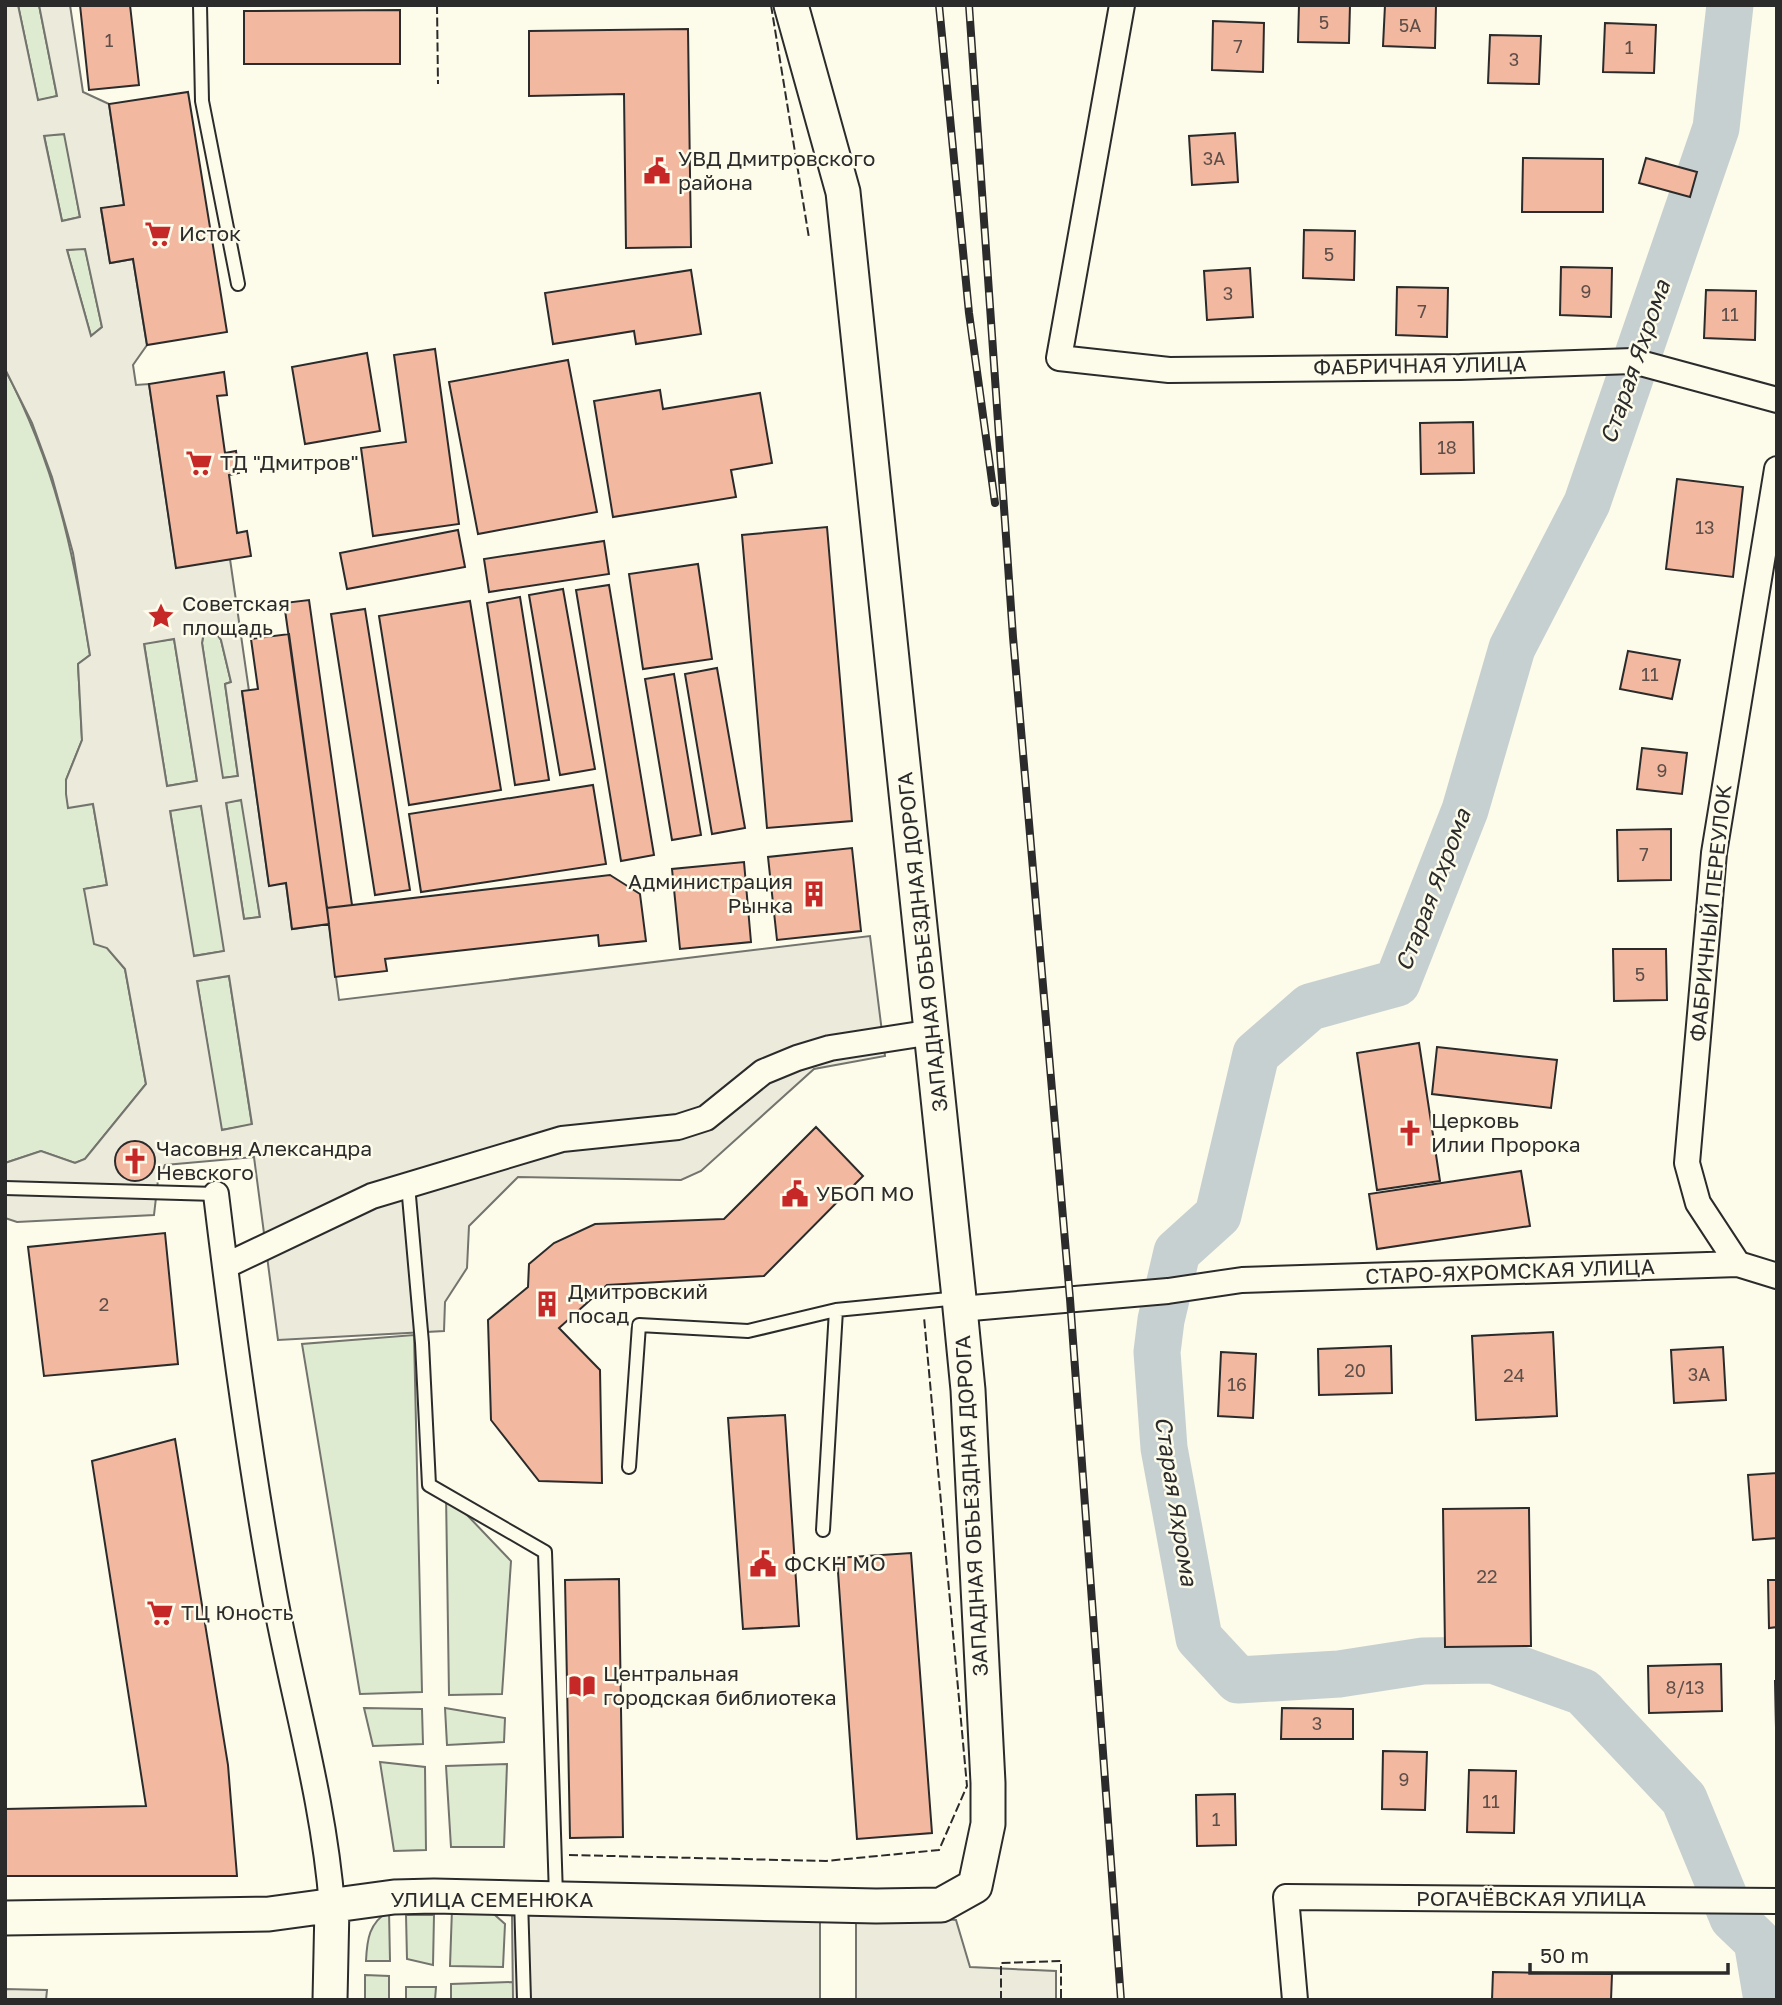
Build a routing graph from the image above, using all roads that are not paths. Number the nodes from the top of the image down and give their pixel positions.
1 (200, 5) edge
2 (791, 5) edge
3 (1122, 5) edge
4 (238, 284) dead end
5 (1777, 400) edge
6 (1777, 469) edge
7 (933, 1032) junction
8 (408, 1185) junction
9 (5, 1188) edge
10 (216, 1194) joint
11 (1738, 1264) junction
12 (225, 1266) junction
13 (1777, 1276) edge
14 (960, 1303) junction
15 (836, 1310) junction
16 (629, 1467) dead end
17 (823, 1530) dead end
18 (975, 1886) joint
19 (521, 1898) junction
20 (556, 1900) junction
21 (1777, 1901) edge
22 (332, 1906) junction
23 (5, 1918) edge
24 (330, 2000) edge
25 (524, 2000) edge
26 (1295, 2000) edge

1 - 4 lane
2 - 7 main road, ЗАПАДНАЯ ОБЪЕЗДНАЯ ДОРОГА
3 - 5 street, ФАБРИЧНАЯ УЛИЦА
6 - 11 street, ФАБРИЧНЫЙ ПЕРЕУЛОК
7 - 8 street
7 - 14 main road, ЗАПАДНАЯ ОБЪЕЗДНАЯ ДОРОГА
8 - 12 street
8 - 20 lane
9 - 10 lane
10 - 12 street
11 - 13 street, СТАРО-ЯХРОМСКАЯ УЛИЦА
11 - 14 street, СТАРО-ЯХРОМСКАЯ УЛИЦА
12 - 22 street
14 - 15 lane
14 - 18 main road, ЗАПАДНАЯ ОБЪЕЗДНАЯ ДОРОГА
15 - 16 lane
15 - 17 lane
18 - 20 main road, УЛИЦА СЕМЕНЮКА
19 - 20 main road, УЛИЦА СЕМЕНЮКА
19 - 22 main road, УЛИЦА СЕМЕНЮКА
19 - 25 lane
21 - 26 street, РОГАЧЁВСКАЯ УЛИЦА
22 - 23 main road, УЛИЦА СЕМЕНЮКА
22 - 24 main road

